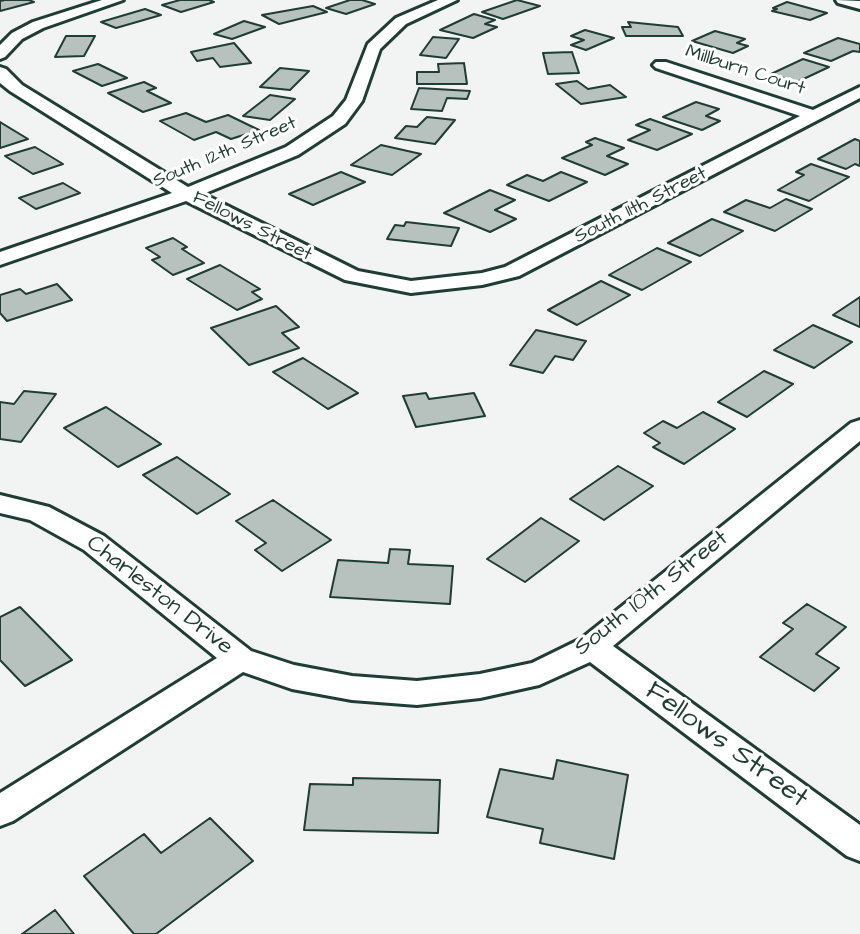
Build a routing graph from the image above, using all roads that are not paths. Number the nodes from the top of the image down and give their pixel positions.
1 (116, 0) edge
2 (450, 0) edge
3 (843, 0) edge
4 (860, 5) edge
5 (6, 43) edge
6 (662, 65) dead end
7 (0, 72) edge
8 (860, 92) edge
9 (816, 116) junction
10 (187, 194) junction
11 (0, 259) edge
12 (411, 287) joint
13 (860, 428) edge
14 (0, 504) edge
15 (592, 647) junction
16 (240, 659) junction
17 (0, 811) edge
18 (860, 845) edge

1 - 5 street
2 - 10 street, South 12th Street
3 - 4 street
6 - 9 street, Millburn Court
7 - 10 street, Fellows Street
8 - 9 street, South 11th Street
9 - 12 street, South 11th Street
10 - 11 street, South 12th Street
10 - 12 street, Fellows Street
13 - 15 street, South 10th Street
14 - 16 street, Charleston Drive
15 - 16 street, South 10th Street
15 - 18 street, Fellows Street
16 - 17 street

